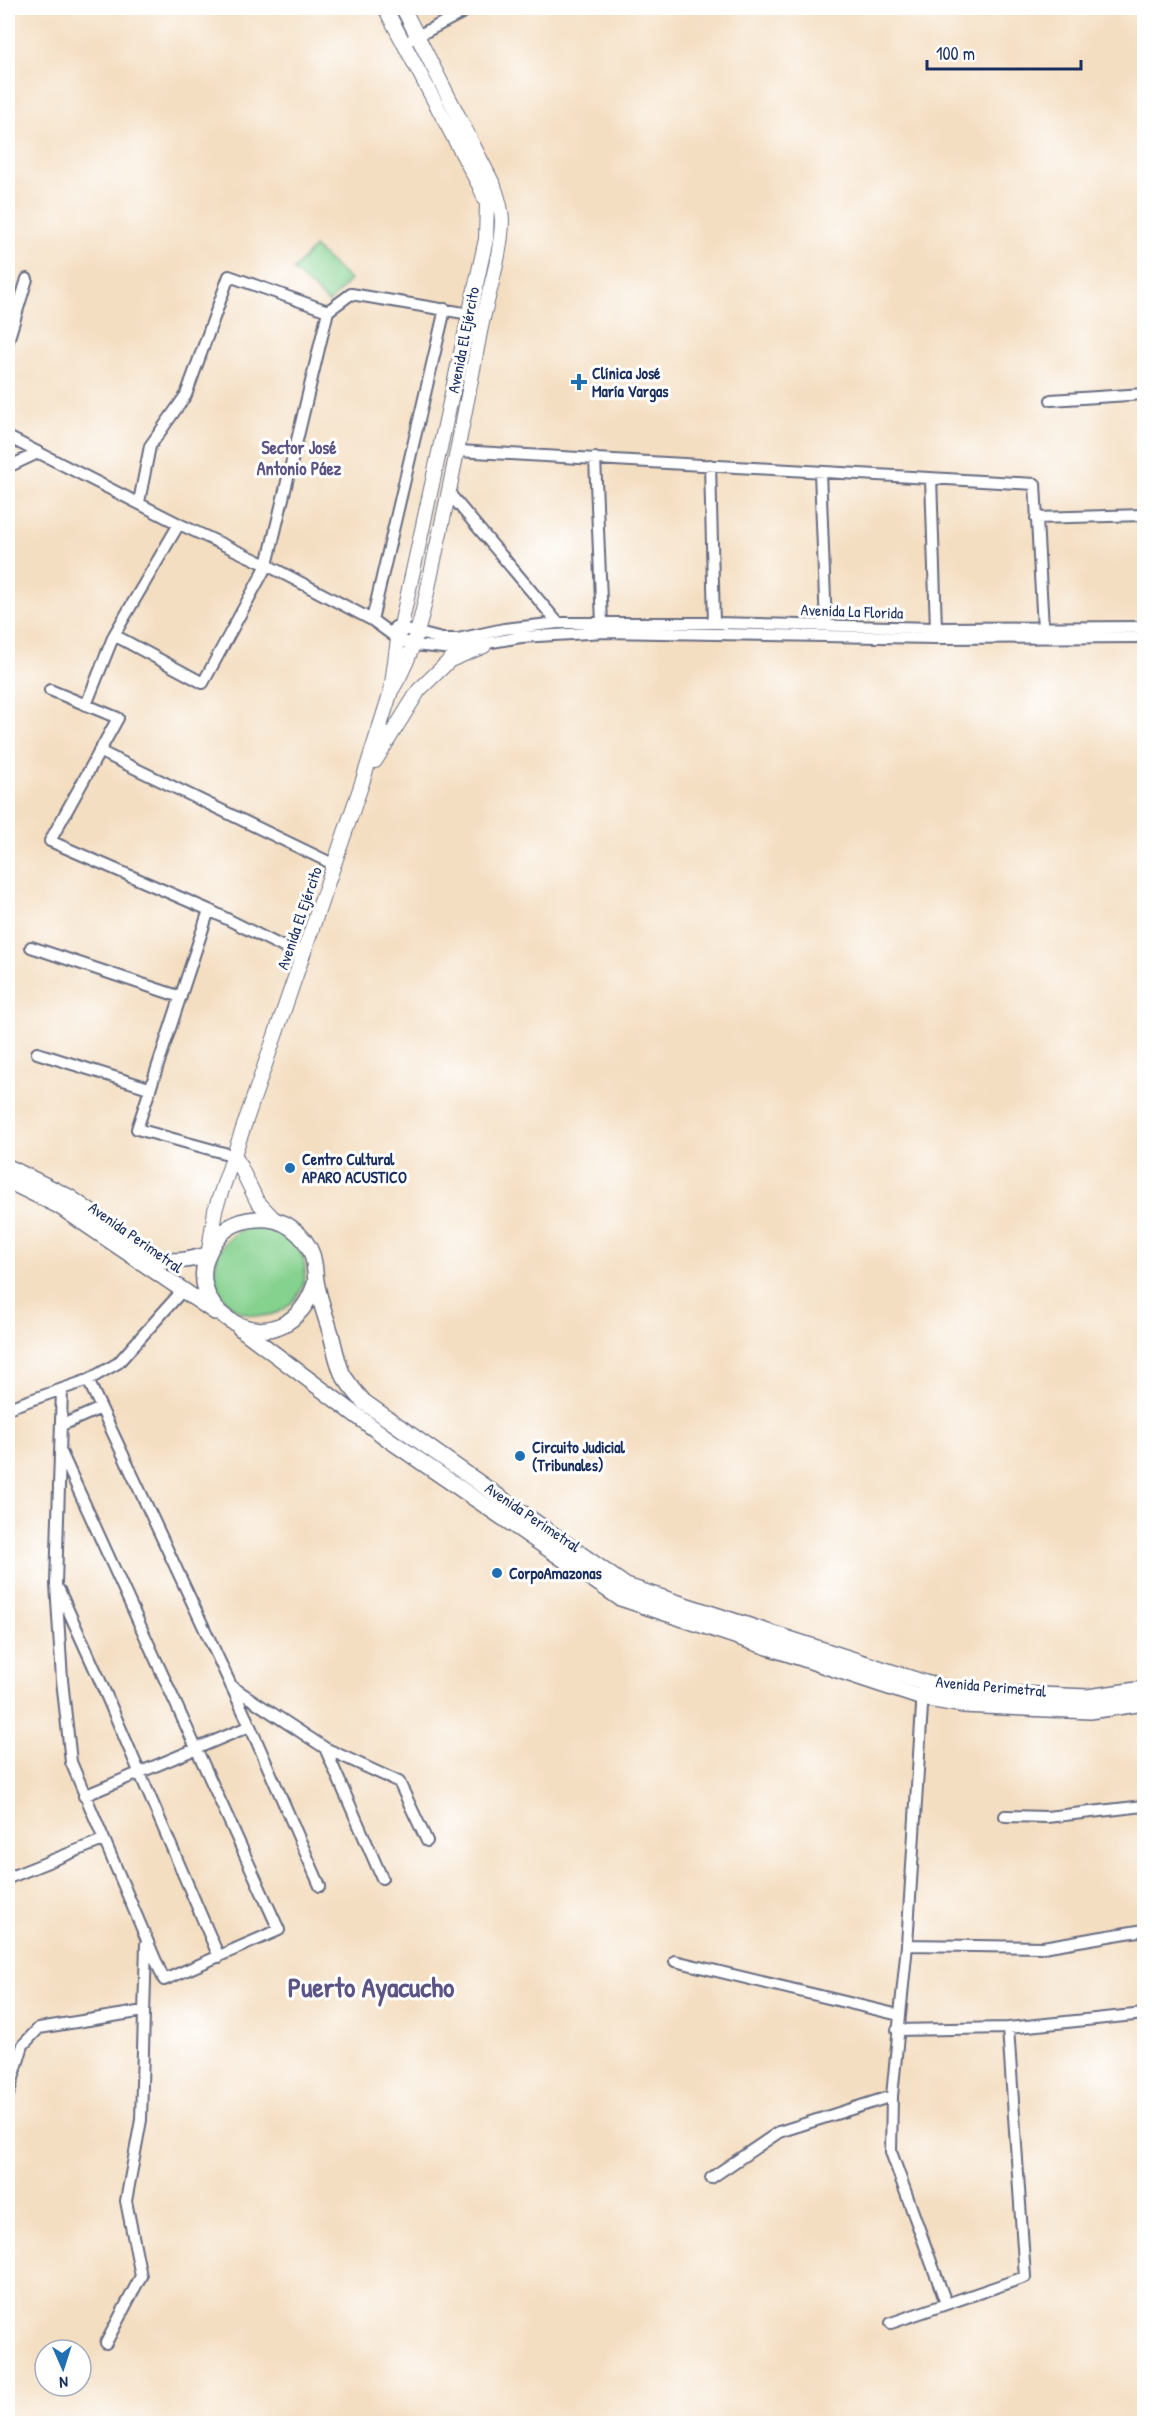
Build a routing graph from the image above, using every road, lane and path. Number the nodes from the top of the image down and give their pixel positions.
1 (386, 8) edge
2 (403, 8) edge
3 (471, 8) edge
4 (417, 36) junction
5 (404, 44) junction
6 (27, 279) dead end
7 (445, 309) junction
8 (328, 311) junction
9 (470, 314) junction
10 (8, 341) edge
11 (1144, 394) edge
12 (1051, 400) dead end
13 (8, 437) edge
14 (458, 451) junction
15 (38, 453) junction
16 (596, 458) junction
17 (710, 465) junction
18 (8, 467) edge
19 (820, 472) junction
20 (931, 478) junction
21 (449, 493) junction
22 (139, 502) junction
23 (1144, 515) edge
24 (1036, 518) junction
25 (179, 524) junction
26 (267, 565) junction
27 (372, 620) junction
28 (602, 622) junction
29 (558, 623) junction
30 (714, 623) junction
31 (826, 625) junction
32 (1144, 627) edge
33 (936, 628) junction
34 (1043, 628) junction
35 (399, 634) junction
36 (114, 635) junction
37 (1144, 637) edge
38 (416, 640) junction
39 (484, 646) junction
40 (50, 690) dead end
41 (391, 691) junction
42 (86, 705) junction
43 (99, 751) junction
44 (362, 783) junction
45 (335, 865) junction
46 (209, 910) junction
47 (31, 947) dead end
48 (303, 957) junction
49 (181, 997) junction
50 (37, 1053) dead end
51 (149, 1088) junction
52 (235, 1156) junction
53 (8, 1167) edge
54 (8, 1181) edge
55 (275, 1220) junction
56 (208, 1253) junction
57 (315, 1281) junction
58 (182, 1291) junction
59 (232, 1323) junction
60 (88, 1380) junction
61 (62, 1389) junction
62 (8, 1408) edge
63 (101, 1408) junction
64 (62, 1425) junction
65 (62, 1454) junction
66 (56, 1584) junction
67 (231, 1686) junction
68 (1144, 1689) edge
69 (923, 1691) junction
70 (1144, 1703) edge
71 (250, 1726) junction
72 (325, 1748) junction
73 (196, 1750) junction
74 (139, 1773) junction
75 (84, 1796) junction
76 (1144, 1806) edge
77 (1005, 1816) dead end
78 (103, 1840) junction
79 (427, 1841) dead end
80 (8, 1878) edge
81 (382, 1878) dead end
82 (320, 1886) dead end
83 (1144, 1930) edge
84 (146, 1942) junction
85 (907, 1945) junction
86 (219, 1957) junction
87 (675, 1960) dead end
88 (144, 2012) junction
89 (1144, 2014) edge
90 (899, 2015) junction
91 (1008, 2028) junction
92 (897, 2030) junction
93 (8, 2095) edge
94 (892, 2096) junction
95 (711, 2178) dead end
96 (946, 2304) junction
97 (891, 2323) dead end
98 (106, 2343) dead end

1 - 5 street, Avenida El Ejército
2 - 4 street, Avenida El Ejército
3 - 4 street
4 - 5 street
4 - 14 street, Avenida El Ejército
5 - 9 street, Avenida El Ejército
6 - 10 street
7 - 8 street
7 - 9 street
7 - 27 street
8 - 22 street
8 - 26 street
9 - 35 street, Avenida El Ejército
11 - 12 street
13 - 15 street
14 - 16 street
14 - 21 street, Avenida El Ejército
15 - 18 street
15 - 22 street
16 - 17 street
16 - 28 street
17 - 19 street
17 - 30 street
19 - 20 street
19 - 31 street
20 - 24 street
20 - 33 street
21 - 29 street
21 - 38 street, Avenida El Ejército
22 - 25 street
23 - 24 street
24 - 34 street
25 - 26 street
25 - 36 street
26 - 27 street
26 - 36 street
27 - 35 street
28 - 29 street, Avenida La Florida
28 - 30 street, Avenida La Florida
29 - 38 street, Avenida La Florida
30 - 31 street, Avenida La Florida
31 - 33 street, Avenida La Florida
32 - 34 street, Avenida La Florida
33 - 34 street, Avenida La Florida
35 - 38 street
35 - 41 street, Avenida El Ejército
36 - 42 street
37 - 39 street
38 - 39 street
38 - 41 street, Avenida El Ejército
39 - 44 street
40 - 42 street
41 - 44 street, Avenida El Ejército
42 - 43 street
43 - 45 street
43 - 46 street
44 - 45 street, Avenida El Ejército
45 - 48 street, Avenida El Ejército
46 - 48 street
46 - 49 street
47 - 49 street
48 - 52 street, Avenida El Ejército
49 - 51 street
50 - 51 street
51 - 52 street
52 - 55 street
52 - 56 street, Avenida El Ejército
53 - 56 main road, Avenida Perimetral
54 - 58 main road, Avenida Perimetral
55 - 56 main road
55 - 57 main road
56 - 59 main road
57 - 59 main road
57 - 69 main road, Avenida Perimetral
58 - 59 main road, Avenida Perimetral
58 - 60 street
59 - 69 main road, Avenida Perimetral
60 - 61 street
60 - 63 street
61 - 62 street
61 - 64 street
63 - 64 street
63 - 67 street
64 - 65 street
65 - 66 street
65 - 73 street
66 - 74 street
66 - 75 street
67 - 71 street
67 - 72 street
68 - 69 main road, Avenida Perimetral
69 - 70 main road, Avenida Perimetral
69 - 85 street
71 - 73 street
71 - 82 street
72 - 79 street
72 - 81 street
73 - 74 street
73 - 86 street
74 - 75 street
74 - 86 street
75 - 78 street
76 - 77 street
78 - 80 street
78 - 84 street
83 - 85 street
84 - 86 street
84 - 88 street
85 - 90 street
87 - 90 street
88 - 93 street
88 - 98 street
89 - 91 street
90 - 92 street
91 - 92 street
91 - 96 street
92 - 94 street
94 - 95 street
94 - 96 street
96 - 97 street

